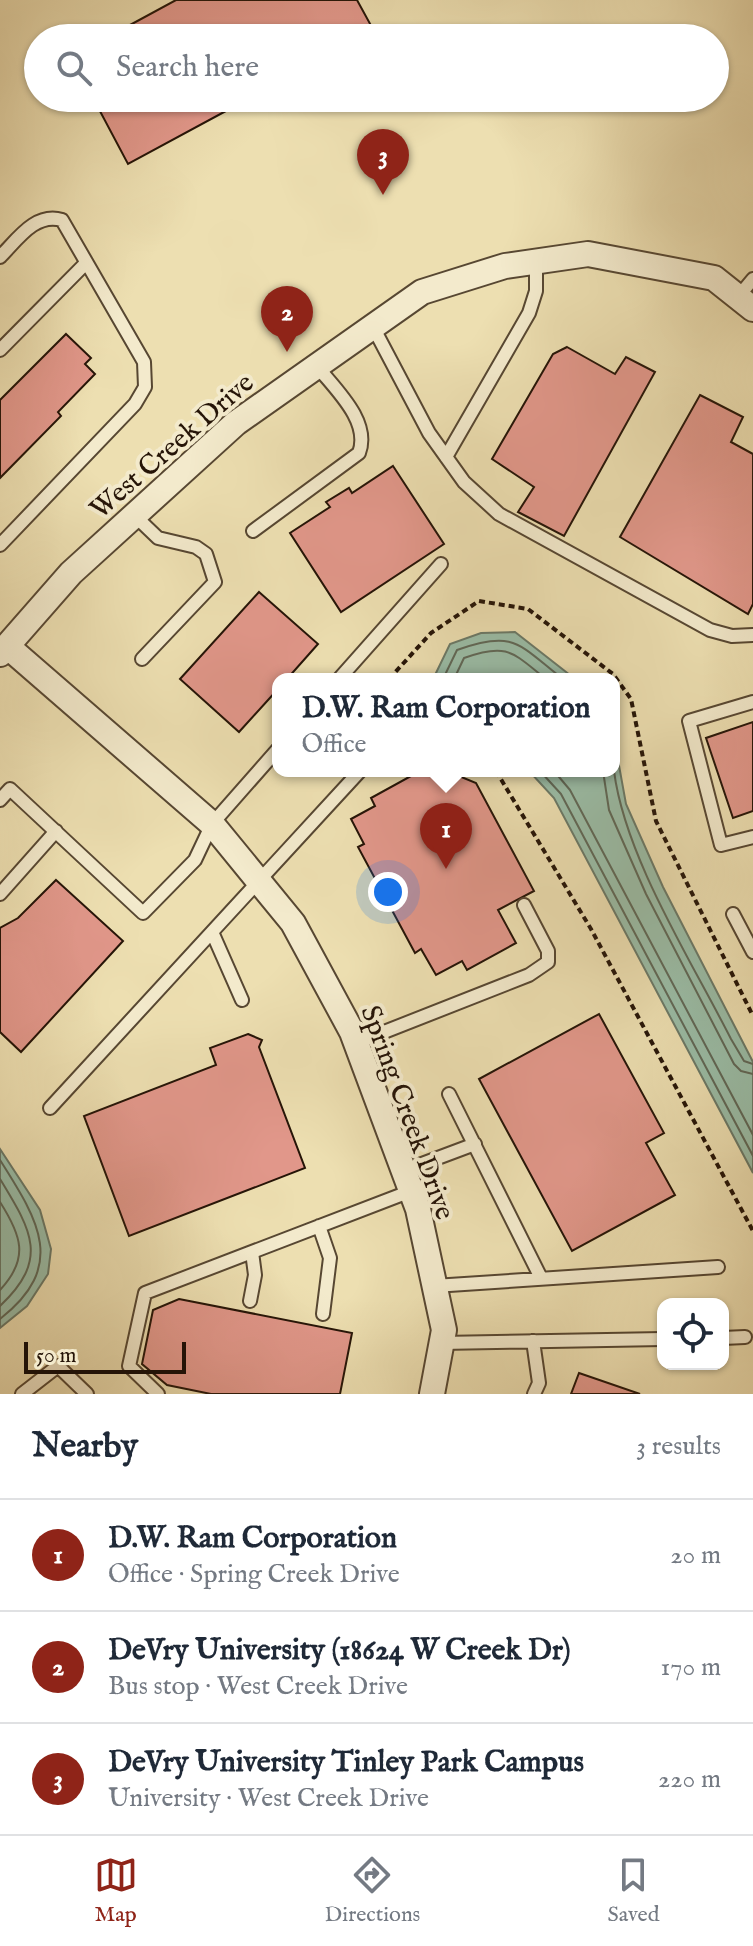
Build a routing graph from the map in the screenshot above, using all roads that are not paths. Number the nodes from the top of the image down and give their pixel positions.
1 (0, 257) edge
2 (536, 262) junction
3 (86, 263) junction
4 (748, 295) edge
5 (372, 325) junction
6 (0, 350) edge
7 (316, 365) junction
8 (446, 457) junction
9 (133, 514) junction
10 (253, 531) dead end
11 (0, 545) edge
12 (441, 564) dead end
13 (753, 635) edge
14 (2, 646) edge
15 (142, 659) dead end
16 (344, 673) edge
17 (753, 702) edge
18 (272, 756) edge
19 (354, 777) edge
20 (0, 800) edge
21 (212, 824) junction
22 (56, 831) junction
23 (753, 837) edge
24 (258, 881) junction
25 (0, 894) edge
26 (524, 905) dead end
27 (733, 914) dead end
28 (212, 932) junction
29 (753, 952) edge
30 (242, 1000) dead end
31 (356, 1043) junction
32 (449, 1094) dead end
33 (50, 1108) dead end
34 (475, 1144) junction
35 (407, 1181) junction
36 (319, 1226) junction
37 (252, 1252) junction
38 (718, 1267) dead end
39 (541, 1278) junction
40 (434, 1286) junction
41 (250, 1301) dead end
42 (323, 1314) dead end
43 (745, 1337) dead end
44 (729, 1338) edge
45 (657, 1339) edge
46 (533, 1341) junction
47 (441, 1343) junction
48 (22, 1394) edge
49 (87, 1394) edge
50 (158, 1394) edge
51 (432, 1394) edge
52 (534, 1394) edge

1 - 3 lane
2 - 4 street, West Creek Drive
2 - 5 street, West Creek Drive
2 - 8 lane
3 - 6 lane
3 - 11 lane
5 - 7 street, West Creek Drive
5 - 8 lane
7 - 9 street, West Creek Drive
7 - 10 lane
8 - 13 lane
9 - 14 street, West Creek Drive
9 - 15 lane
12 - 16 lane
14 - 21 street, Spring Creek Drive
17 - 23 lane
18 - 21 lane
19 - 24 lane
20 - 22 lane
21 - 22 lane
21 - 24 street, Spring Creek Drive
22 - 25 lane
24 - 28 lane
24 - 31 street, Spring Creek Drive
26 - 31 lane
27 - 29 lane
28 - 30 lane
28 - 33 lane
31 - 35 street, Spring Creek Drive
32 - 34 lane
34 - 35 lane
34 - 39 lane
35 - 36 lane
35 - 40 street, Spring Creek Drive
36 - 37 lane
36 - 42 lane
37 - 41 lane
37 - 50 lane
38 - 39 lane
39 - 40 lane
40 - 47 street, Spring Creek Drive
43 - 44 lane
45 - 46 lane
46 - 47 lane
46 - 52 lane
47 - 51 street, Spring Creek Drive
48 - 49 lane

